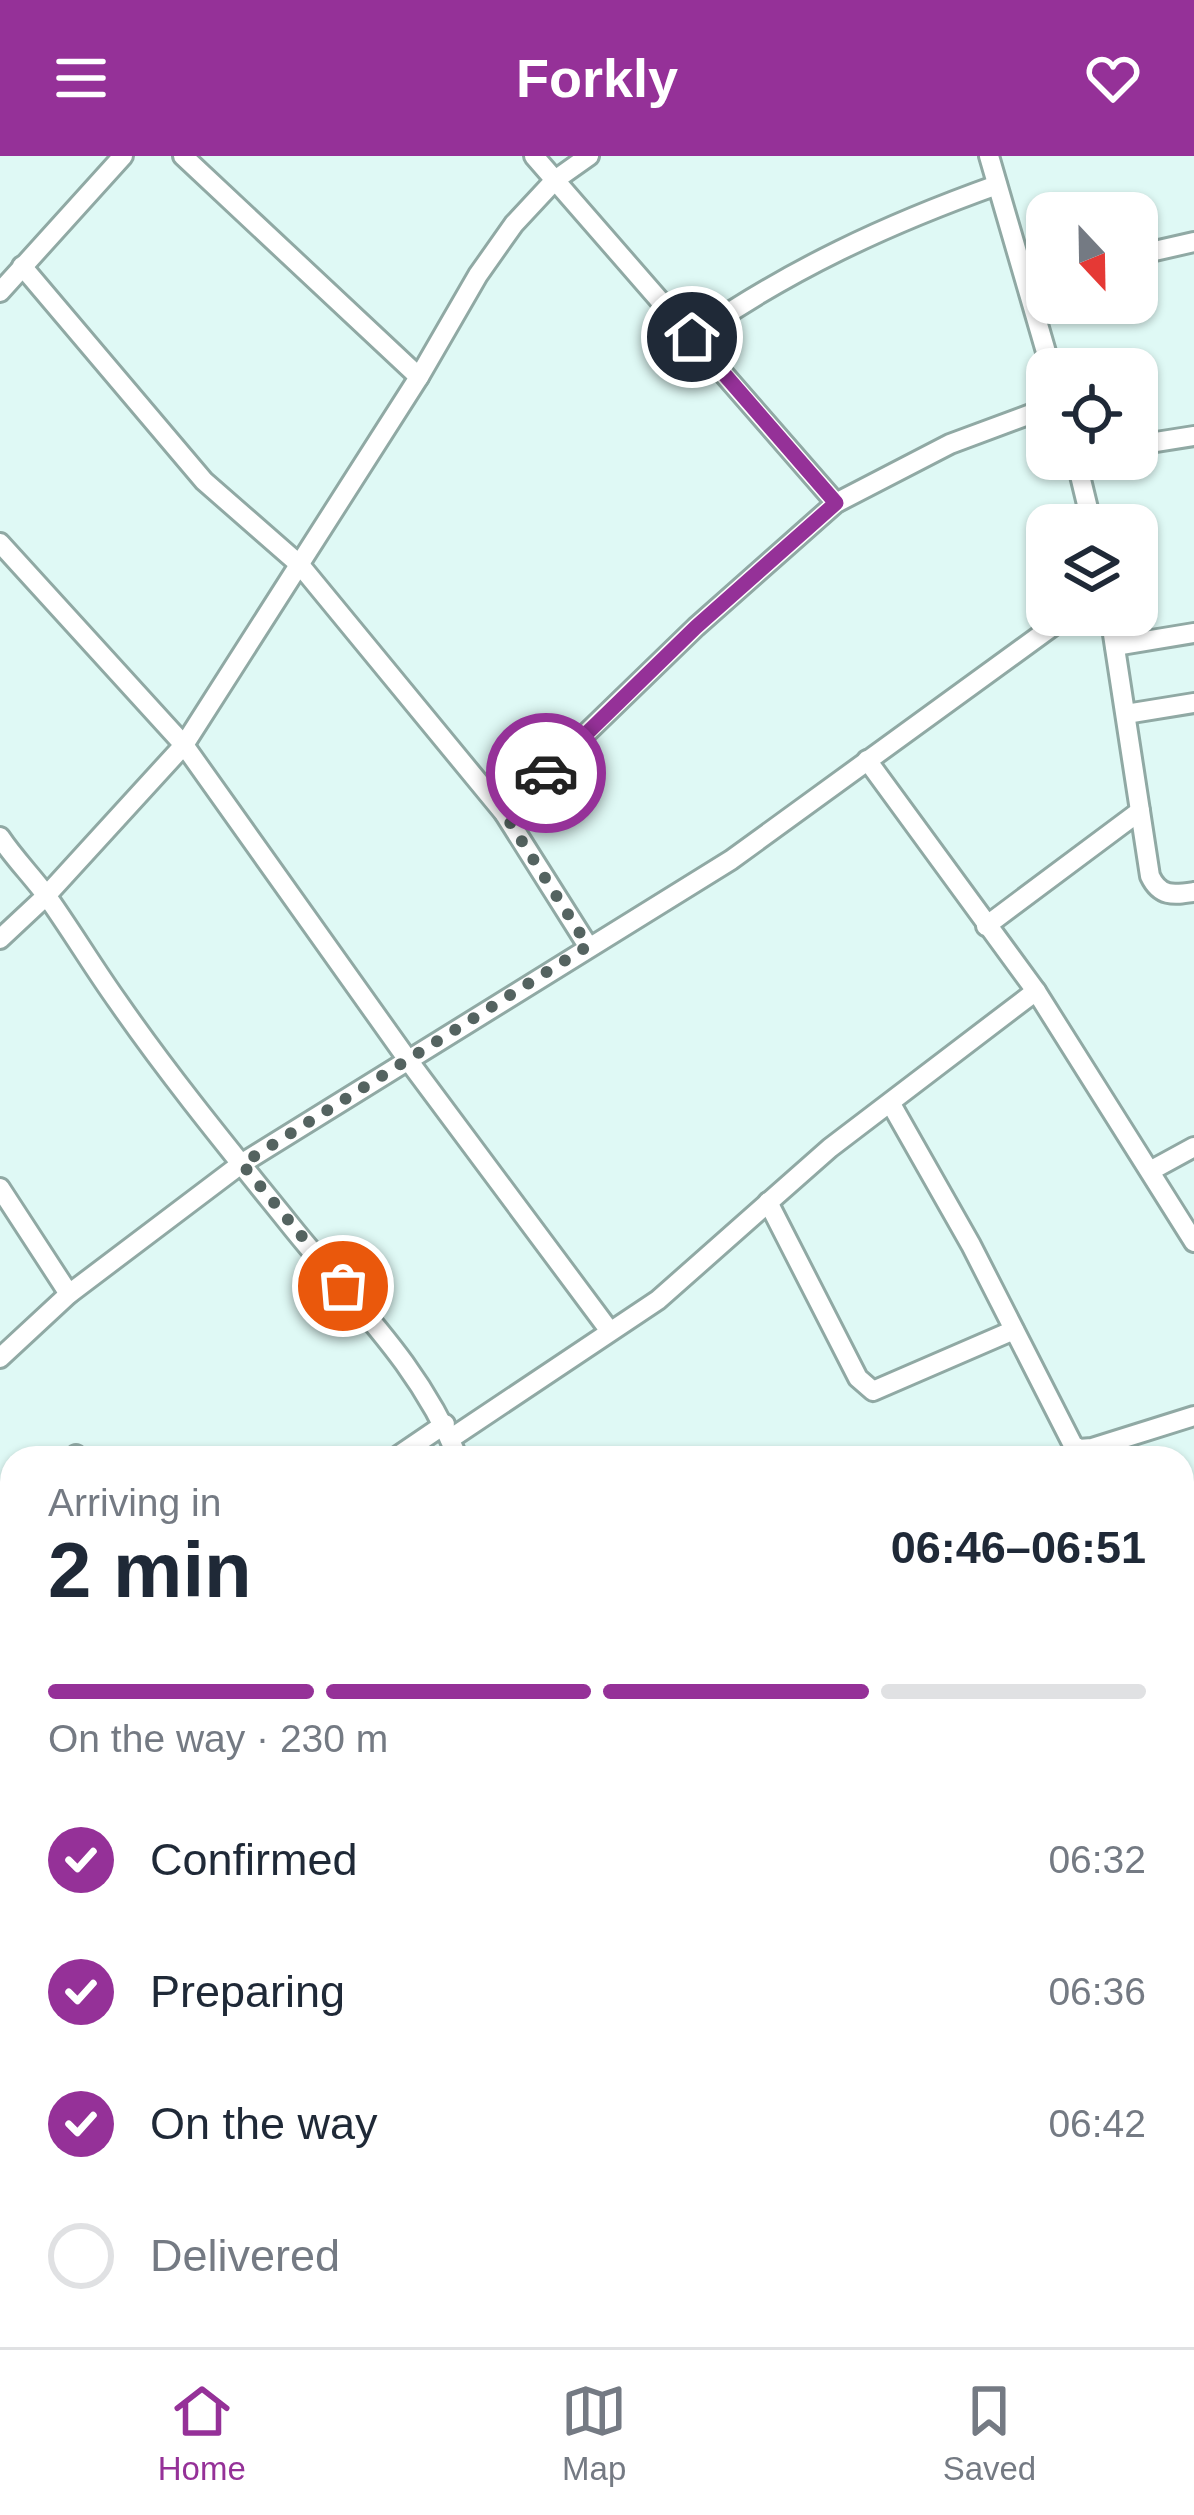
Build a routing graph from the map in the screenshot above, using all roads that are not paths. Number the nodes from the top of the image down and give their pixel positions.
1 (123, 156) edge
2 (183, 156) edge
3 (535, 156) edge
4 (590, 156) edge
5 (988, 156) edge
6 (555, 180) junction
7 (997, 185) junction
8 (1194, 242) edge
9 (1158, 250) edge
10 (22, 266) junction
11 (1025, 280) joint
12 (0, 292) edge
13 (692, 337) junction
14 (1045, 348) edge
15 (419, 377) junction
16 (1026, 416) edge
17 (1194, 436) edge
18 (1158, 442) edge
19 (836, 503) junction
20 (0, 543) edge
21 (301, 565) junction
22 (1194, 633) edge
23 (1039, 636) edge
24 (1113, 636) edge
25 (1115, 646) junction
26 (1194, 703) edge
27 (1126, 713) junction
28 (184, 745) junction
29 (867, 760) junction
30 (1140, 811) junction
31 (504, 813) junction
32 (0, 837) edge
33 (1194, 892) edge
34 (46, 896) junction
35 (986, 926) junction
36 (0, 939) edge
37 (588, 946) junction
38 (1036, 991) junction
39 (407, 1060) junction
40 (891, 1104) junction
41 (1194, 1147) edge
42 (242, 1164) junction
43 (1150, 1171) junction
44 (0, 1188) edge
45 (768, 1202) junction
46 (1194, 1242) edge
47 (69, 1294) junction
48 (609, 1330) junction
49 (1014, 1330) junction
50 (0, 1358) edge
51 (1194, 1416) edge
52 (447, 1431) junction
53 (418, 1446) edge
54 (453, 1446) edge
55 (1074, 1446) edge
56 (1089, 1446) edge

1 - 10 street
2 - 15 street
3 - 6 street
4 - 6 street
5 - 7 street
6 - 13 street
6 - 15 street
7 - 11 street
7 - 13 street
8 - 9 street
10 - 12 street
10 - 21 street
11 - 14 street
13 - 19 street
15 - 21 street
16 - 19 street
17 - 18 street
19 - 31 street
20 - 28 street
21 - 28 street
21 - 31 street
22 - 25 street
23 - 29 street
24 - 25 street
25 - 27 street
26 - 27 street
27 - 30 street
28 - 34 street
28 - 39 street
29 - 35 street
29 - 37 street
30 - 33 street
30 - 35 street
31 - 37 street
32 - 34 street
34 - 36 street
34 - 42 street
35 - 38 street
37 - 39 street
38 - 40 street
38 - 43 street
39 - 42 street
39 - 48 street
40 - 45 street
40 - 49 street
41 - 43 street
42 - 47 street
42 - 52 street
43 - 46 street
44 - 47 street
45 - 48 street
45 - 49 street
47 - 50 street
48 - 52 street
49 - 55 street
51 - 56 street
52 - 53 street
52 - 54 street

